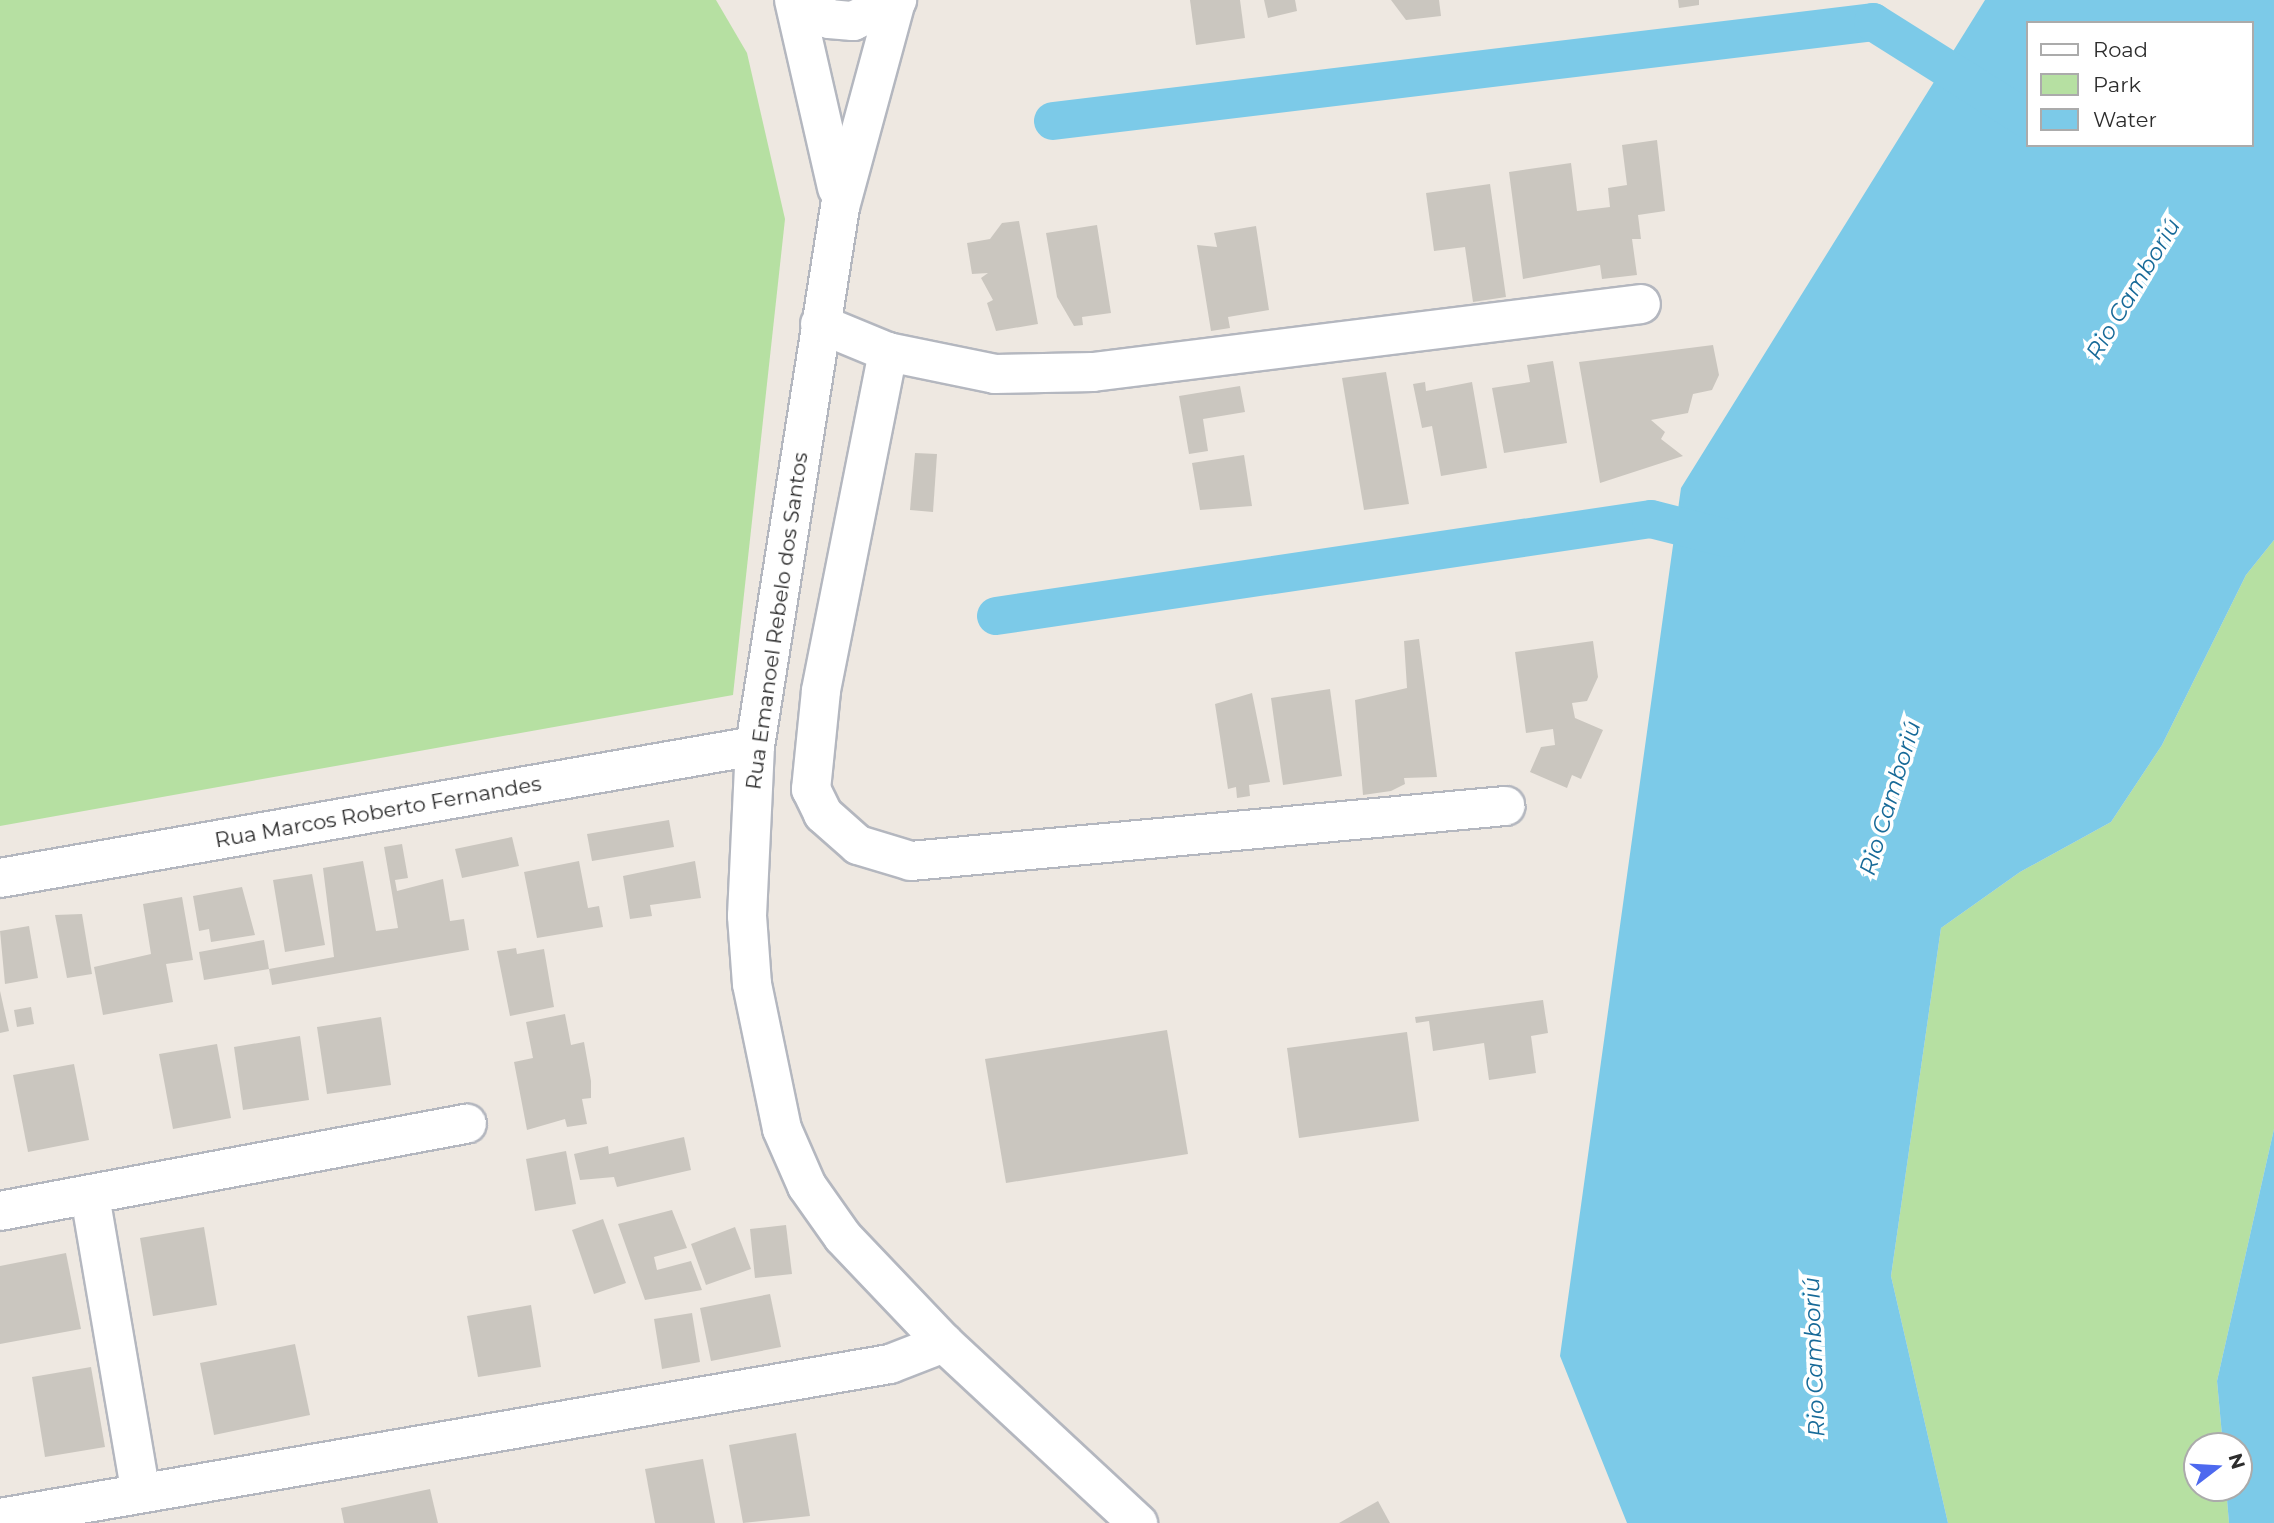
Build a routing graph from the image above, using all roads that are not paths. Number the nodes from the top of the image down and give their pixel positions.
1 (794, 0) edge
2 (800, 0) edge
3 (896, 0) edge
4 (840, 207) junction
5 (1641, 304) dead end
6 (820, 324) junction
7 (888, 352) junction
8 (755, 746) junction
9 (1505, 806) dead end
10 (0, 878) edge
11 (467, 1124) dead end
12 (90, 1196) junction
13 (0, 1211) edge
14 (944, 1343) junction
15 (141, 1493) junction
16 (0, 1518) edge
17 (1138, 1523) edge

1 - 4 street, Rua Emanoel Rebelo dos Santos
2 - 3 street
3 - 4 street, Rua Emanoel Rebelo dos Santos
4 - 6 street, Rua Emanoel Rebelo dos Santos
5 - 7 street
6 - 7 street
6 - 8 street, Rua Emanoel Rebelo dos Santos
7 - 9 street
8 - 10 street, Rua Marcos Roberto Fernandes
8 - 14 street, Rua Emanoel Rebelo dos Santos
11 - 12 street
12 - 13 street
12 - 15 street
14 - 15 street
14 - 17 street, Rua Emanoel Rebelo dos Santos
15 - 16 street

